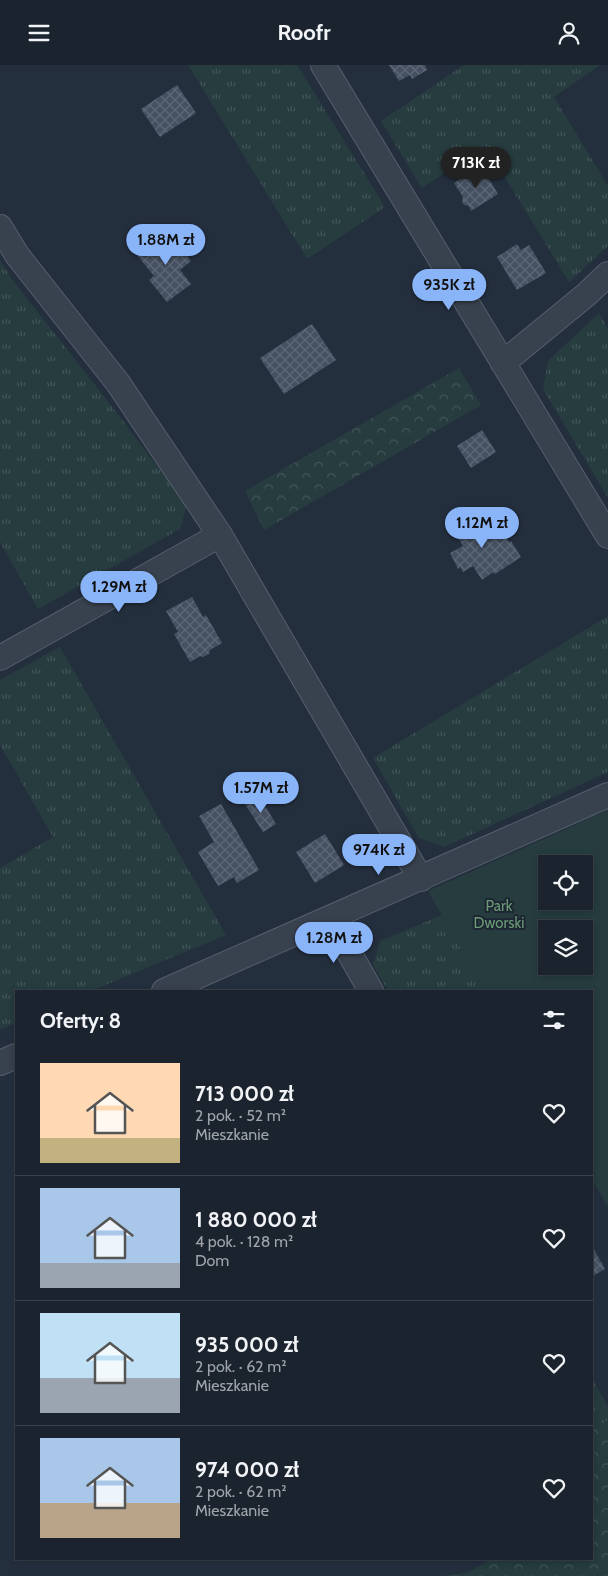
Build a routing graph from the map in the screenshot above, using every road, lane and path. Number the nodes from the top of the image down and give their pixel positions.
1 (323, 65) edge
2 (0, 227) edge
3 (608, 274) edge
4 (503, 363) junction
5 (220, 535) junction
6 (608, 537) edge
7 (0, 658) edge
8 (608, 795) edge
9 (421, 879) junction
10 (330, 919) junction
11 (166, 990) edge
12 (370, 990) edge
13 (15, 1056) edge
14 (0, 1063) edge

1 - 4 street
2 - 5 street
3 - 4 street
4 - 6 street
5 - 7 street
5 - 9 street
8 - 9 street
9 - 10 street
10 - 11 street
10 - 12 street
13 - 14 street

